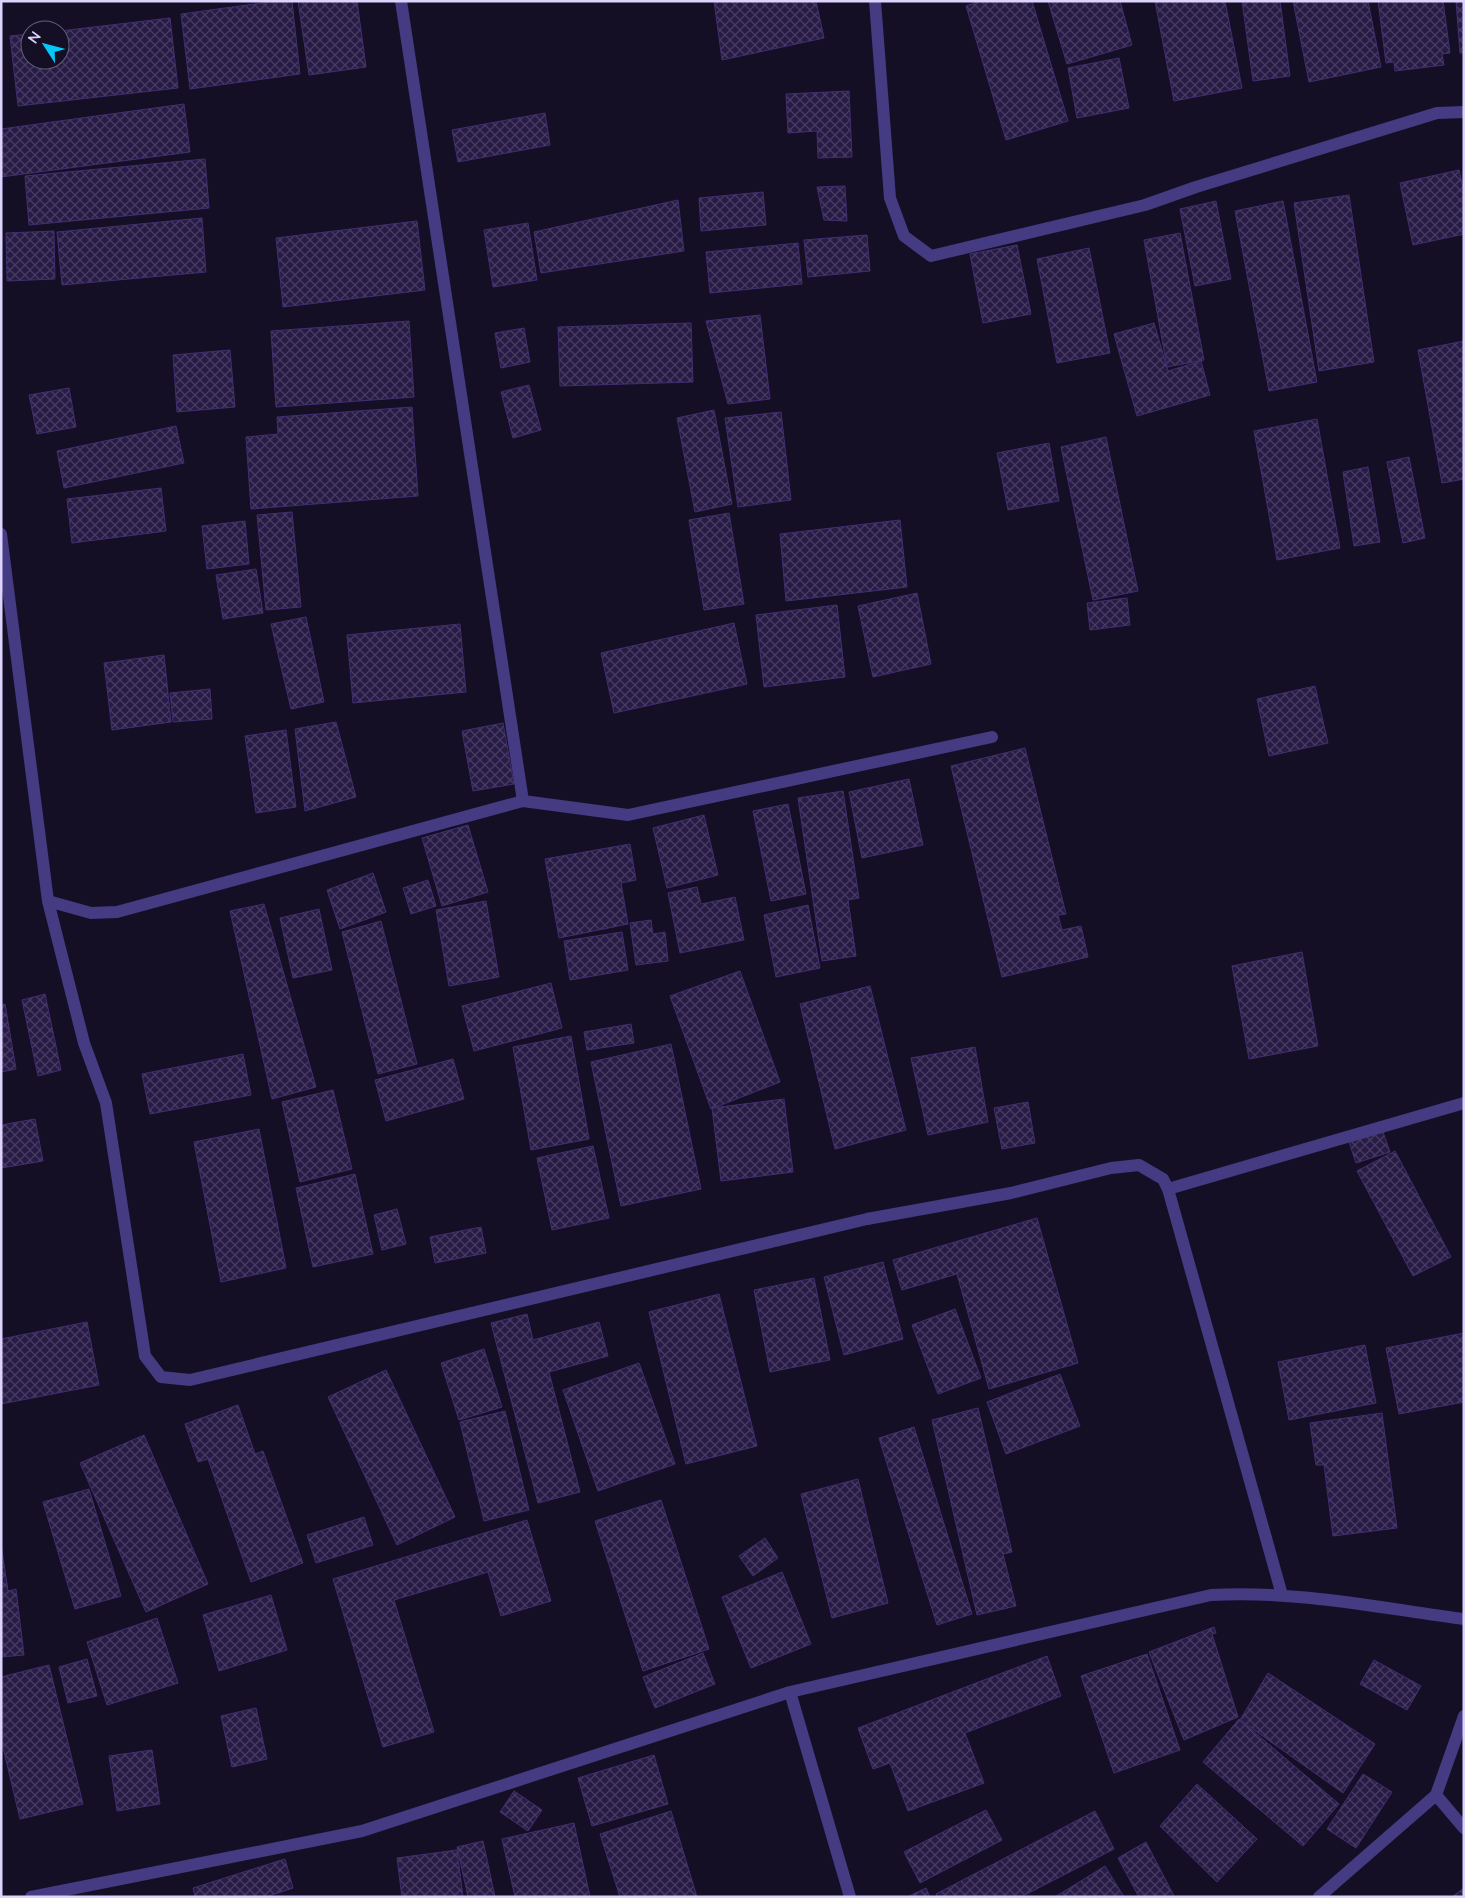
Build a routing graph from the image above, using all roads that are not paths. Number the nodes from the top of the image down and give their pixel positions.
1 (401, 1) edge
2 (875, 1) edge
3 (1464, 112) edge
4 (1, 534) edge
5 (992, 737) dead end
6 (523, 801) junction
7 (48, 901) junction
8 (1464, 1103) edge
9 (1168, 1189) junction
10 (1282, 1595) junction
11 (1464, 1618) edge
12 (790, 1692) junction
13 (1464, 1716) edge
14 (1436, 1795) junction
15 (1464, 1828) edge
16 (31, 1897) edge
17 (850, 1897) edge
18 (1319, 1897) edge

1 - 6 street
2 - 3 street
4 - 7 street
5 - 6 street
6 - 7 street
7 - 9 street
8 - 9 street
9 - 10 street
10 - 11 street
10 - 12 street
12 - 16 street
12 - 17 street
13 - 14 street
14 - 15 street
14 - 18 street

